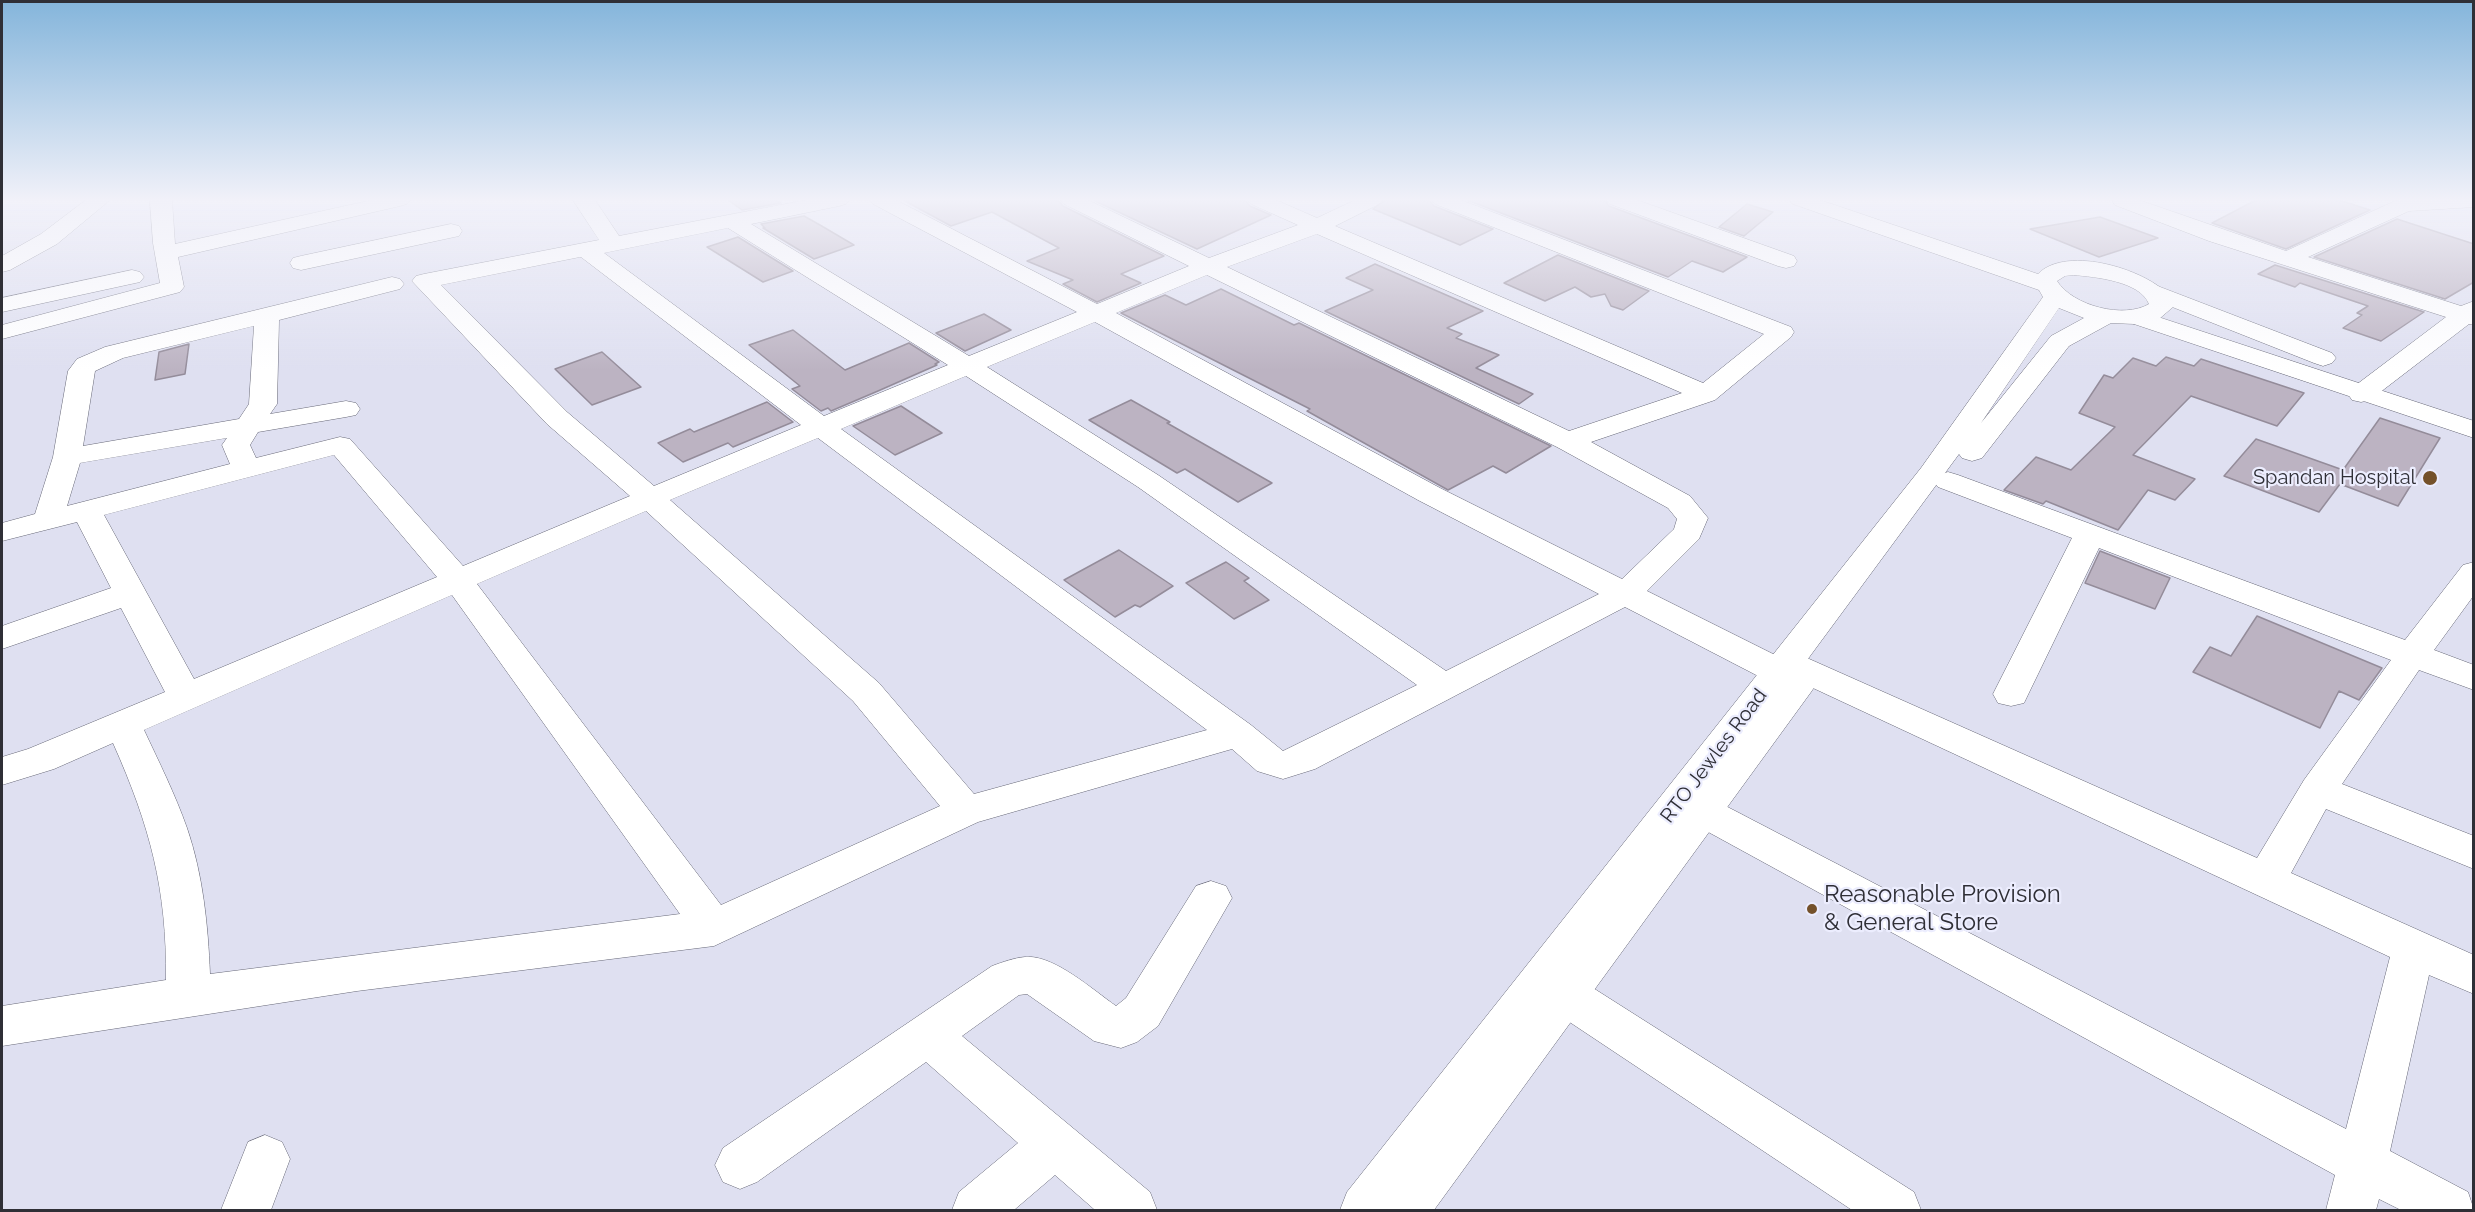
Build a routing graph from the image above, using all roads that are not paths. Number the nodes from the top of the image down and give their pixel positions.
1 (17, 257) edge
2 (167, 257) edge
3 (182, 257) edge
4 (330, 257) edge
5 (379, 257) edge
6 (547, 257) edge
7 (595, 257) edge
8 (789, 257) edge
9 (988, 257) edge
10 (1189, 257) edge
11 (1234, 257) edge
12 (1388, 257) edge
13 (1588, 257) edge
14 (1774, 257) edge
15 (1979, 257) edge
16 (2003, 257) edge
17 (2284, 257) edge
18 (2291, 257) edge
19 (2288, 258) junction
20 (167, 261) junction
21 (1786, 261) dead end
22 (301, 263) dead end
23 (2, 265) edge
24 (1209, 266) junction
25 (424, 281) junction
26 (2058, 283) junction
27 (392, 284) junction
28 (2155, 292) junction
29 (2, 305) edge
30 (1097, 314) junction
31 (2470, 314) edge
32 (267, 316) junction
33 (2122, 316) junction
34 (2, 332) edge
35 (969, 367) junction
36 (2370, 387) junction
37 (1706, 394) junction
38 (346, 409) dead end
39 (2474, 412) edge
40 (246, 428) junction
41 (822, 428) junction
42 (2474, 430) edge
43 (1567, 441) junction
44 (66, 457) junction
45 (248, 470) junction
46 (1948, 481) junction
47 (650, 498) junction
48 (87, 512) junction
49 (48, 521) junction
50 (2, 532) edge
51 (2090, 534) junction
52 (2474, 572) edge
53 (458, 581) junction
54 (130, 593) junction
55 (1624, 594) junction
56 (2, 638) edge
57 (2412, 655) junction
58 (1792, 672) junction
59 (2474, 678) edge
60 (1444, 687) junction
61 (2011, 694) dead end
62 (186, 698) junction
63 (123, 725) junction
64 (1239, 734) junction
65 (2, 771) edge
66 (2318, 790) junction
67 (966, 812) junction
68 (1704, 812) junction
69 (2474, 853) edge
70 (2266, 880) junction
71 (1211, 898) dead end
72 (714, 928) junction
73 (2414, 948) junction
74 (2474, 975) edge
75 (1566, 995) junction
76 (188, 996) junction
77 (2, 1026) edge
78 (928, 1035) junction
79 (1054, 1144) junction
80 (265, 1159) dead end
81 (2361, 1163) junction
82 (740, 1165) dead end
83 (246, 1210) edge
84 (977, 1210) edge
85 (1132, 1210) edge
86 (1365, 1210) edge
87 (1404, 1210) edge
88 (1896, 1210) edge
89 (2351, 1210) edge
90 (2450, 1210) edge

1 - 23 main road
2 - 20 main road
3 - 20 main road
4 - 22 main road
5 - 27 main road
6 - 25 main road
7 - 41 main road
8 - 35 main road
9 - 30 main road
10 - 24 main road
11 - 24 main road
12 - 37 main road
13 - 37 main road
14 - 21 main road
15 - 26 main road
16 - 26 main road
17 - 19 main road
18 - 19 main road
19 - 31 main road
20 - 29 main road
20 - 34 main road
24 - 30 main road
24 - 43 main road
25 - 27 main road
25 - 47 main road
26 - 28 main road
26 - 33 main road
26 - 58 main road, RTO Jewles Road
27 - 32 main road
28 - 33 main road, RTO Jewles Road
28 - 36 main road
30 - 35 main road
30 - 55 main road
31 - 36 main road
32 - 40 main road
32 - 44 main road
33 - 36 main road
33 - 46 main road, RTO Jewles Road
35 - 41 main road
35 - 60 main road
36 - 39 main road
36 - 42 main road
37 - 43 main road
38 - 40 main road
40 - 44 main road
40 - 45 main road
41 - 47 main road
41 - 64 main road
43 - 55 main road
44 - 49 main road
45 - 48 main road
45 - 53 main road
46 - 51 main road
46 - 58 main road, RTO Jewles Road
47 - 53 main road
47 - 67 main road
48 - 49 main road
48 - 54 main road
49 - 50 main road
51 - 57 main road
51 - 61 main road
52 - 57 main road
53 - 62 main road
53 - 72 main road
54 - 56 main road
54 - 62 main road
55 - 58 main road
55 - 60 main road
57 - 59 main road
57 - 66 main road
58 - 68 main road, RTO Jewles Road
58 - 70 main road
58 - 86 main road, RTO Jewles Road
60 - 64 main road
62 - 63 main road
63 - 65 main road
63 - 76 main road
64 - 67 main road
66 - 69 main road
66 - 70 main road
67 - 72 main road
68 - 75 main road, RTO Jewles Road
68 - 81 main road
70 - 73 main road
71 - 78 main road
72 - 76 main road
73 - 74 main road
73 - 81 main road
75 - 87 main road, RTO Jewles Road
75 - 88 main road
76 - 77 main road
78 - 79 main road
78 - 82 main road
79 - 84 main road
79 - 85 main road
80 - 83 main road
81 - 89 main road
81 - 90 main road

